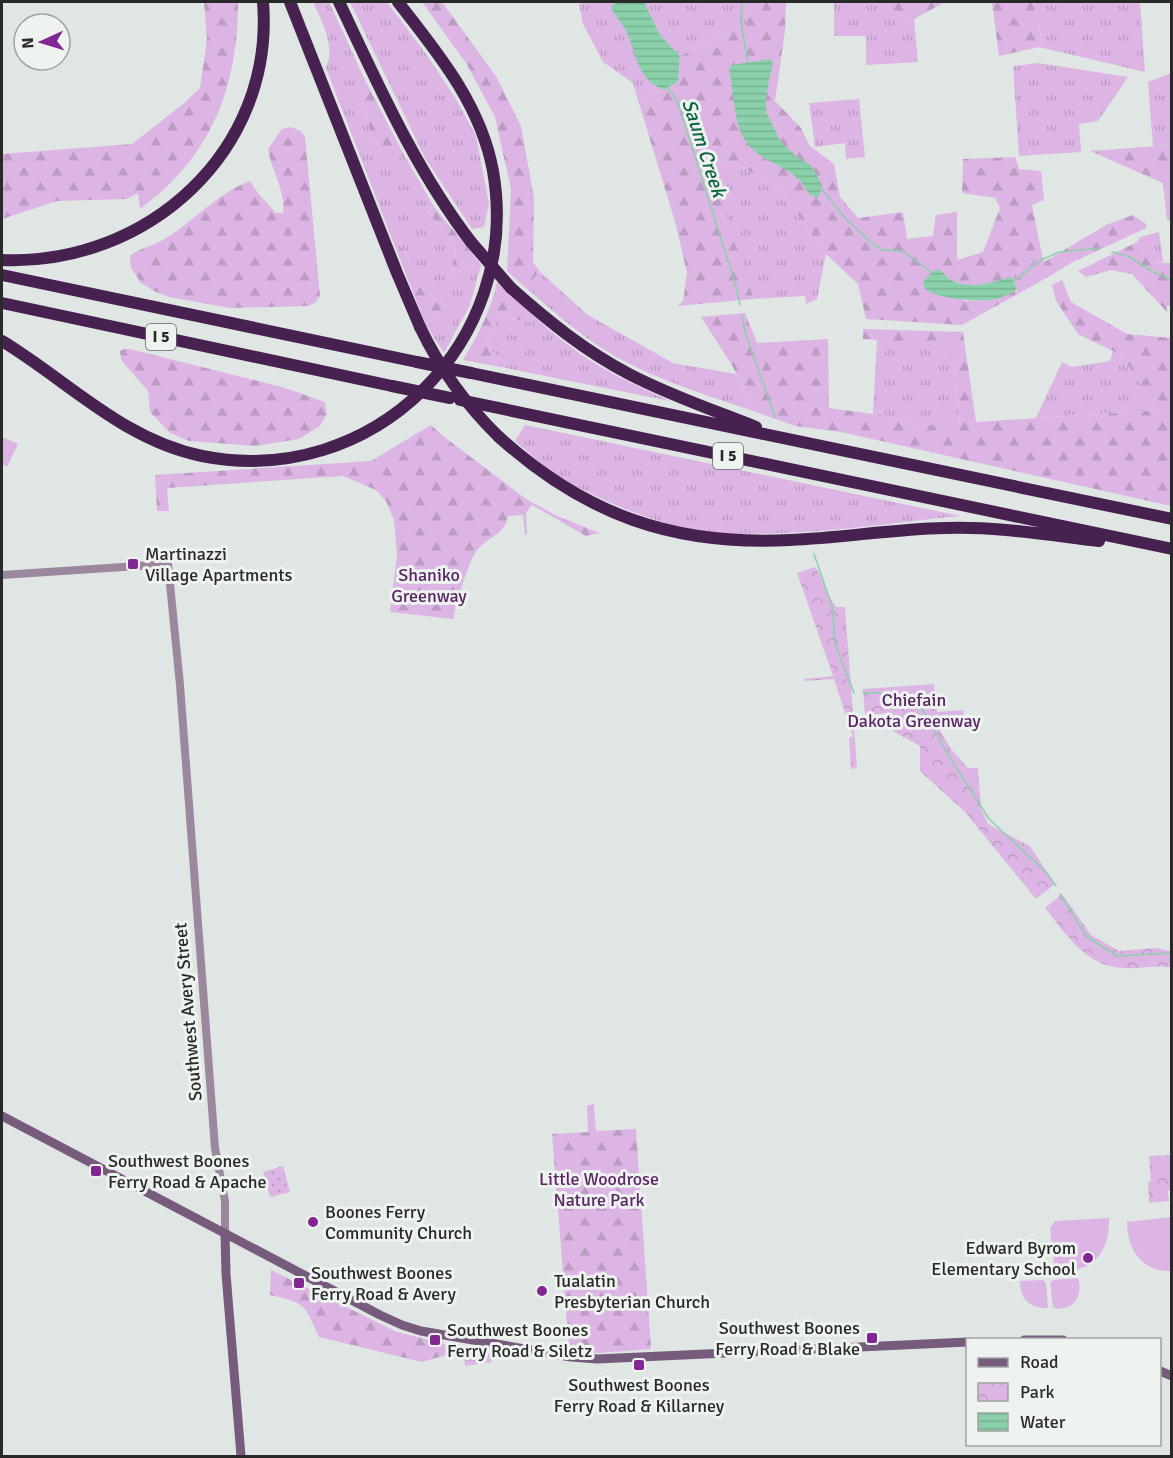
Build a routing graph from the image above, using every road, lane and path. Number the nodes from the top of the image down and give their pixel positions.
1 (263, 2) edge
2 (290, 2) edge
3 (339, 2) edge
4 (398, 2) edge
5 (2, 260) edge
6 (2, 275) edge
7 (2, 303) edge
8 (2, 341) edge
9 (788, 440) junction
10 (1172, 519) edge
11 (1172, 549) edge
12 (2, 575) edge
13 (2, 1116) edge
14 (225, 1234) junction
15 (966, 1342) edge
16 (241, 1456) edge

1 - 5 highway
2 - 11 highway, bridge
3 - 9 highway, bridge
4 - 8 highway
6 - 9 highway, I 5, bridge
7 - 11 highway, I 5, bridge
9 - 10 highway, I 5
12 - 14 street, Southwest Avery Street
13 - 14 main road
14 - 15 main road
14 - 16 main road, Southwest Avery Street

